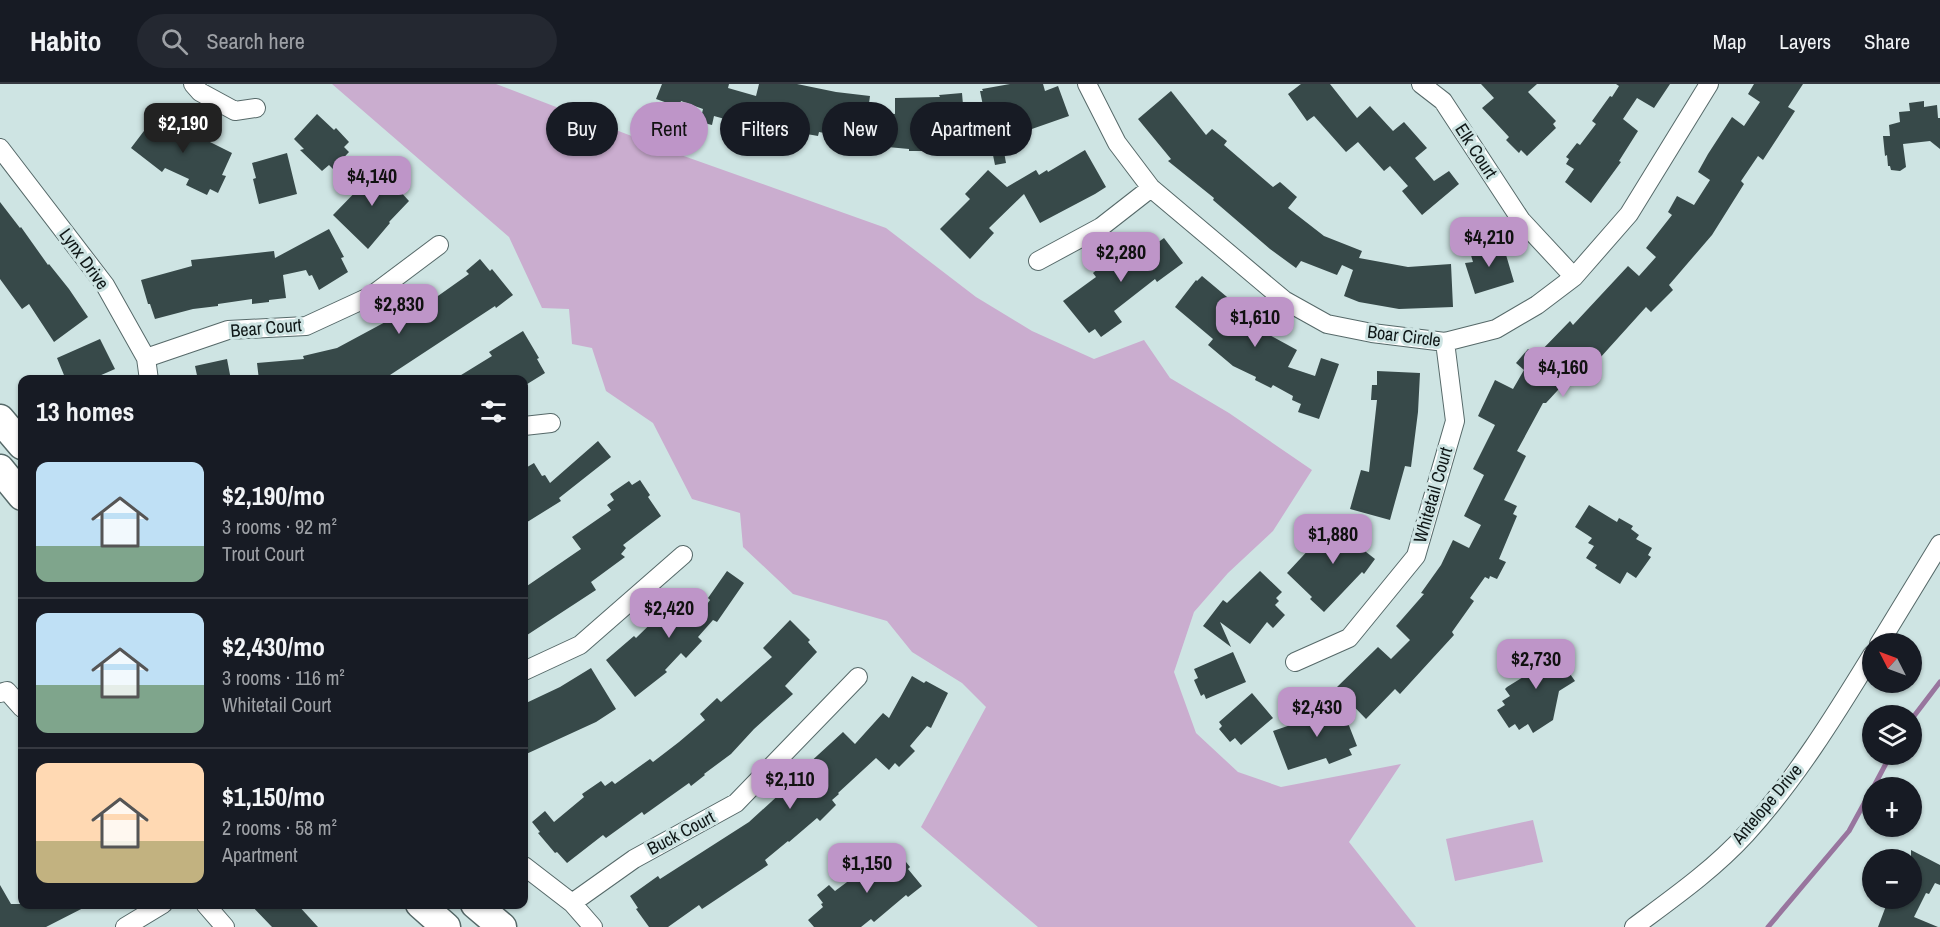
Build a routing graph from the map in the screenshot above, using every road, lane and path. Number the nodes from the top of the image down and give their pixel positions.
1 (193, 84) edge
2 (1087, 84) edge
3 (1421, 84) edge
4 (1709, 84) edge
5 (256, 108) dead end
6 (0, 148) edge
7 (1151, 188) junction
8 (439, 245) dead end
9 (1038, 261) dead end
10 (1574, 277) junction
11 (1445, 342) junction
12 (146, 358) junction
13 (148, 375) edge
14 (0, 419) edge
15 (550, 423) dead end
16 (528, 426) edge
17 (18, 441) edge
18 (0, 469) edge
19 (18, 491) edge
20 (1940, 544) edge
21 (683, 555) dead end
22 (1886, 633) edge
23 (1295, 662) dead end
24 (528, 669) edge
25 (1862, 671) edge
26 (858, 677) dead end
27 (4, 692) edge
28 (18, 704) edge
29 (528, 869) edge
30 (572, 903) junction
31 (155, 909) edge
32 (209, 909) edge
33 (426, 909) edge
34 (482, 909) edge
35 (125, 927) edge
36 (225, 927) edge
37 (446, 927) edge
38 (502, 927) edge
39 (592, 927) edge
40 (1634, 927) edge

1 - 5 street
2 - 7 street, Boar Circle
3 - 10 street, Elk Court
4 - 10 street, Boar Circle
6 - 12 street, Lynx Drive
7 - 9 street
7 - 11 street, Boar Circle
8 - 12 street, Bear Court
10 - 11 street, Boar Circle
11 - 23 street, Whitetail Court
12 - 13 street, Lynx Drive
14 - 17 main road
15 - 16 street
18 - 19 main road
20 - 22 street
21 - 24 street
25 - 40 street, Antelope Drive
26 - 30 street, Buck Court
27 - 28 street
29 - 30 street
30 - 39 street
31 - 35 street
32 - 36 street
33 - 37 main road
34 - 38 main road

